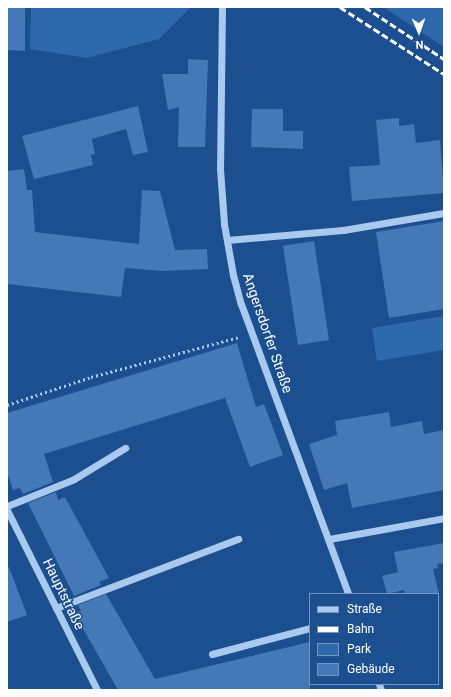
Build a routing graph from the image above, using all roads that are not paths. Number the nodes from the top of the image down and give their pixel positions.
1 (222, 7) edge
2 (444, 213) edge
3 (227, 240) junction
4 (125, 448) dead end
5 (7, 506) edge
6 (7, 510) edge
7 (444, 518) edge
8 (238, 539) dead end
9 (329, 539) junction
10 (348, 593) edge
11 (56, 608) junction
12 (309, 628) edge
13 (212, 654) dead end
14 (97, 690) edge

1 - 3 street, Angersdorfer Straße
2 - 3 street
3 - 9 street, Angersdorfer Straße
4 - 5 street
6 - 11 street, Hauptstraße
7 - 9 street
8 - 11 street
9 - 10 street, Angersdorfer Straße
11 - 14 street, Hauptstraße
12 - 13 street

